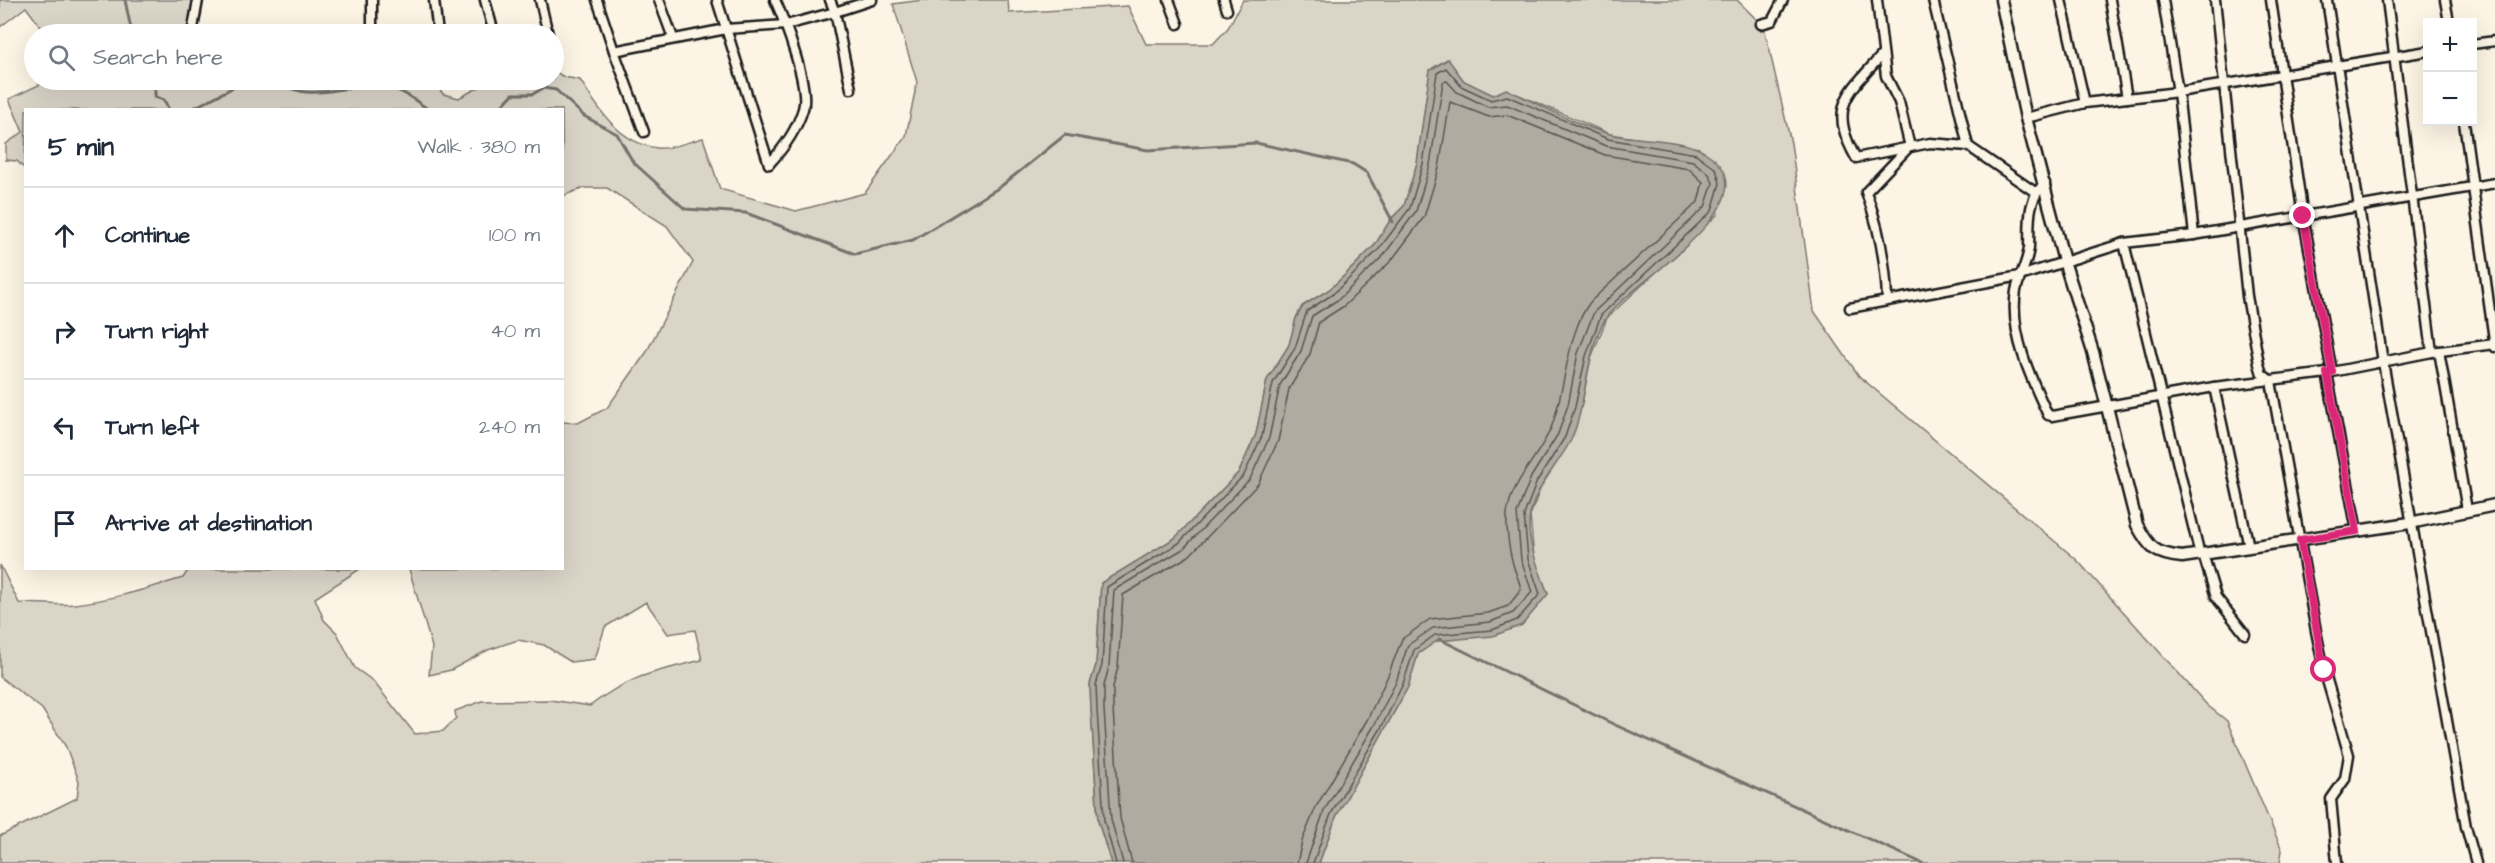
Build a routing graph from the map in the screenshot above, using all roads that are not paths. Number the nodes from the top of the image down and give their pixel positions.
1 (198, 0) edge
2 (372, 0) edge
3 (434, 0) edge
4 (485, 0) edge
5 (540, 0) edge
6 (597, 0) edge
7 (659, 0) edge
8 (717, 0) edge
9 (775, 0) edge
10 (830, 0) edge
11 (872, 0) edge
12 (1169, 0) edge
13 (1224, 0) edge
14 (1783, 0) edge
15 (1877, 0) edge
16 (1933, 0) edge
17 (2001, 0) edge
18 (2061, 0) edge
19 (2110, 0) edge
20 (2163, 0) edge
21 (2215, 0) edge
22 (2271, 0) edge
23 (2327, 0) edge
24 (2387, 0) edge
25 (2445, 0) edge
26 (1227, 10) dead end
27 (835, 12) junction
28 (2448, 18) edge
29 (194, 24) edge
30 (372, 24) edge
31 (437, 24) edge
32 (492, 24) edge
33 (546, 24) edge
34 (1178, 24) dead end
35 (1761, 24) dead end
36 (786, 25) junction
37 (726, 29) junction
38 (673, 38) junction
39 (2495, 41) edge
40 (2477, 43) edge
41 (614, 51) junction
42 (2423, 52) edge
43 (1883, 54) junction
44 (2396, 56) junction
45 (2337, 67) junction
46 (2280, 76) junction
47 (2222, 85) junction
48 (851, 89) dead end
49 (2178, 92) junction
50 (2127, 98) junction
51 (2085, 103) junction
52 (2026, 118) junction
53 (2464, 126) edge
54 (644, 132) dead end
55 (1968, 146) junction
56 (1910, 147) junction
57 (2045, 183) junction
58 (2495, 183) edge
59 (2472, 187) junction
60 (2035, 192) junction
61 (2410, 199) junction
62 (2358, 207) junction
63 (2303, 216) junction
64 (2242, 225) junction
65 (2194, 235) junction
66 (2124, 243) junction
67 (2064, 261) junction
68 (2020, 276) junction
69 (1887, 300) junction
70 (1850, 308) dead end
71 (2495, 345) edge
72 (2435, 352) junction
73 (2383, 362) junction
74 (2330, 373) junction
75 (2271, 381) junction
76 (2214, 387) junction
77 (2160, 396) junction
78 (2107, 407) junction
79 (2495, 505) edge
80 (2467, 510) junction
81 (2410, 523) junction
82 (2357, 531) junction
83 (2300, 540) junction
84 (2249, 548) junction
85 (2202, 554) junction
86 (2245, 634) dead end
87 (2337, 863) edge
88 (2476, 863) edge

1 - 29 street
2 - 30 street
3 - 31 street
4 - 32 street
5 - 33 street
6 - 41 street
7 - 38 street
8 - 37 street
9 - 36 street
10 - 27 street
11 - 27 street
12 - 34 street
13 - 26 street
14 - 35 street
15 - 43 street
16 - 55 street
17 - 52 street
18 - 51 street
19 - 50 street
20 - 49 street
21 - 47 street
22 - 46 street
23 - 45 street
24 - 44 street
25 - 28 street
27 - 36 street
27 - 48 street
36 - 37 street
36 - 37 street
37 - 38 street
38 - 41 street
39 - 40 street
41 - 54 street
42 - 44 street
43 - 56 street
43 - 56 street
44 - 45 street
44 - 61 street
45 - 46 street
45 - 62 street
46 - 47 street
46 - 63 street
47 - 49 street
47 - 64 street
49 - 50 street
49 - 65 street
50 - 51 street
51 - 52 street
52 - 57 street
53 - 59 street
55 - 56 street
55 - 60 street
56 - 69 street
57 - 60 street
57 - 67 street
58 - 59 street
59 - 61 street
59 - 71 street
60 - 68 street
61 - 62 street
61 - 72 street
62 - 63 street
62 - 73 street
63 - 64 street
63 - 74 street
64 - 65 street
64 - 75 street
65 - 66 street
66 - 67 street
66 - 77 street
67 - 68 street
67 - 78 street
68 - 69 street
68 - 78 street
69 - 70 street
71 - 72 street
72 - 73 street
72 - 80 street
73 - 74 street
73 - 81 street
74 - 75 street
74 - 82 street
75 - 76 street
75 - 83 street
76 - 77 street
76 - 84 street
77 - 78 street
77 - 85 street
78 - 85 street
79 - 80 street
80 - 81 street
81 - 82 street
81 - 88 street
82 - 83 street
83 - 84 street
83 - 87 street
84 - 85 street
85 - 86 street

